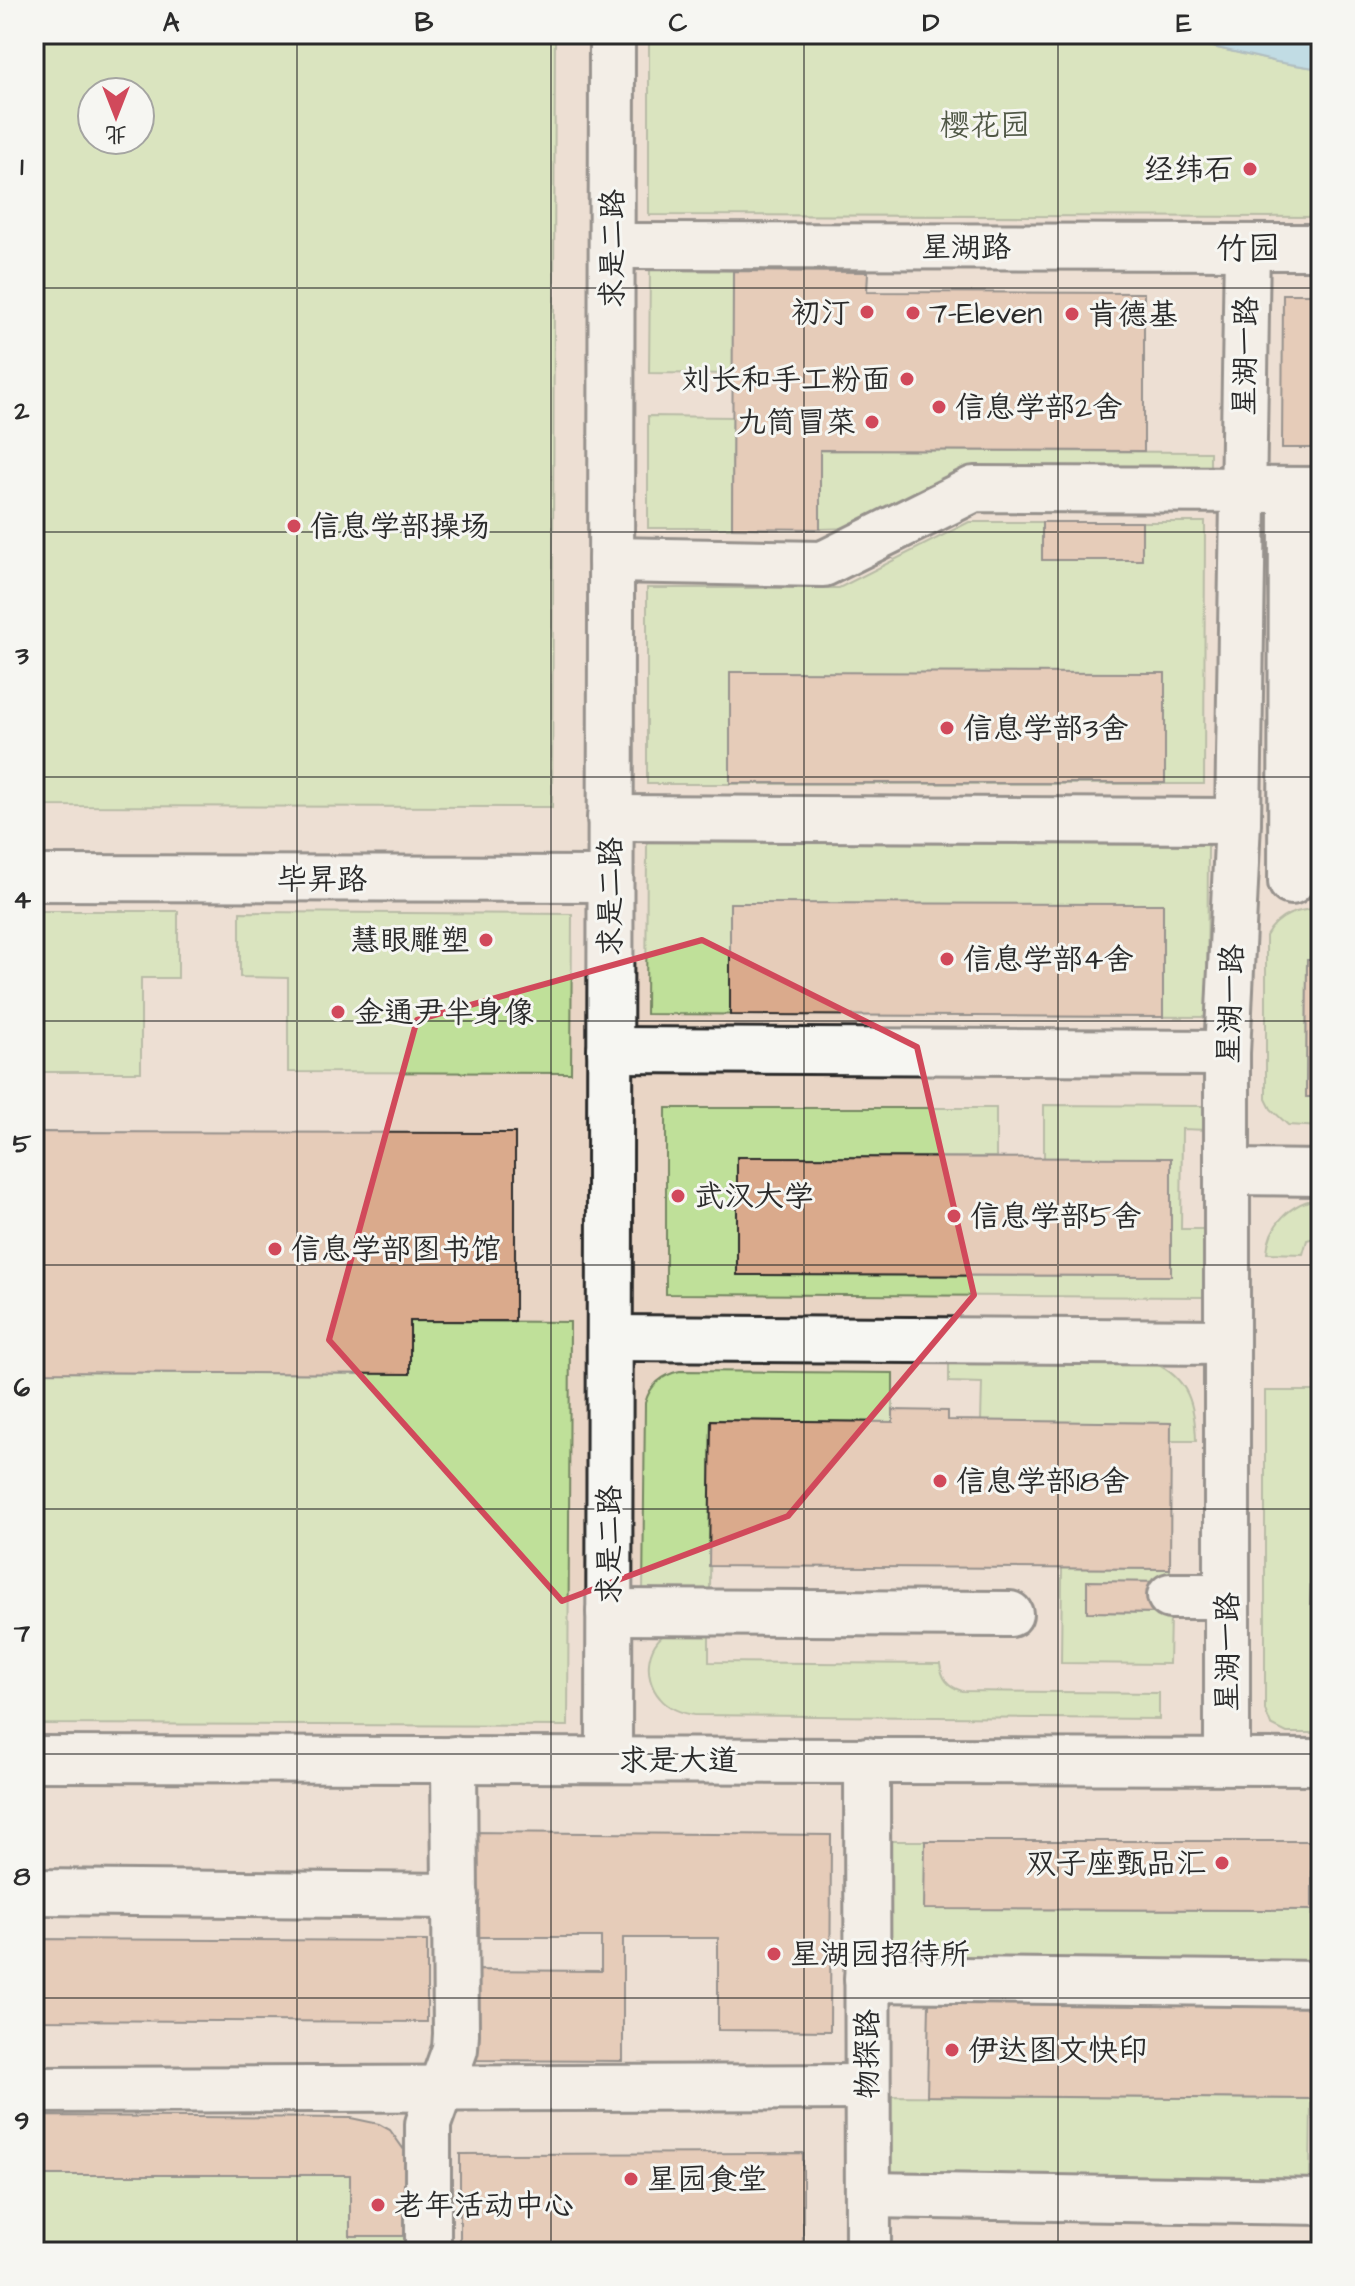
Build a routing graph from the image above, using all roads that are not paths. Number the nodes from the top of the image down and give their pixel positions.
1 (612, 34) edge
2 (612, 246) junction
3 (1247, 247) junction
4 (1321, 247) edge
5 (1243, 490) junction
6 (1306, 490) edge
7 (611, 560) junction
8 (610, 818) junction
9 (1238, 821) junction
10 (34, 878) edge
11 (610, 879) junction
12 (1235, 882) junction
13 (1306, 882) edge
14 (610, 1050) junction
15 (1227, 1053) junction
16 (1227, 1172) junction
17 (1321, 1173) edge
18 (610, 1338) junction
19 (1227, 1342) junction
20 (1170, 1596) dead end
21 (1227, 1596) junction
22 (609, 1612) junction
23 (1010, 1614) dead end
24 (34, 1759) edge
25 (454, 1759) junction
26 (609, 1760) junction
27 (867, 1760) junction
28 (1227, 1761) junction
29 (1321, 1762) edge
30 (34, 1892) edge
31 (456, 1896) junction
32 (867, 1979) junction
33 (1321, 1984) edge
34 (867, 2087) junction
35 (442, 2088) junction
36 (34, 2090) edge
37 (868, 2195) junction
38 (1321, 2202) edge
39 (428, 2252) edge
40 (868, 2252) edge

1 - 2 street, 求是二路
2 - 3 street, 星湖路
2 - 7 street, 求是二路
3 - 4 street, 星湖路
3 - 5 street, 星湖一路
5 - 6 street
5 - 7 street
5 - 9 street, 星湖一路
6 - 13 street
7 - 8 street, 求是二路
8 - 9 street
8 - 11 street, 求是二路
9 - 12 street, 星湖一路
10 - 11 street, 毕昇路
11 - 14 street, 求是二路
12 - 13 street
12 - 15 street, 星湖一路
14 - 15 street
14 - 18 street, 求是二路
15 - 16 street, 星湖一路
16 - 17 street
16 - 19 street, 星湖一路
18 - 19 street
18 - 22 street, 求是二路
19 - 21 street, 星湖一路
20 - 21 street
21 - 28 street, 星湖一路
22 - 23 street
22 - 26 street, 求是二路
24 - 25 street, 求是大道
25 - 26 street, 求是大道
25 - 31 street
26 - 27 street, 求是大道
27 - 28 street, 求是大道
27 - 32 street, 物探路
28 - 29 street, 求是大道
30 - 31 street
31 - 35 street
32 - 33 street
32 - 34 street, 物探路
34 - 35 street
34 - 37 street, 物探路
35 - 36 street
35 - 39 street
37 - 38 street
37 - 40 street, 物探路

